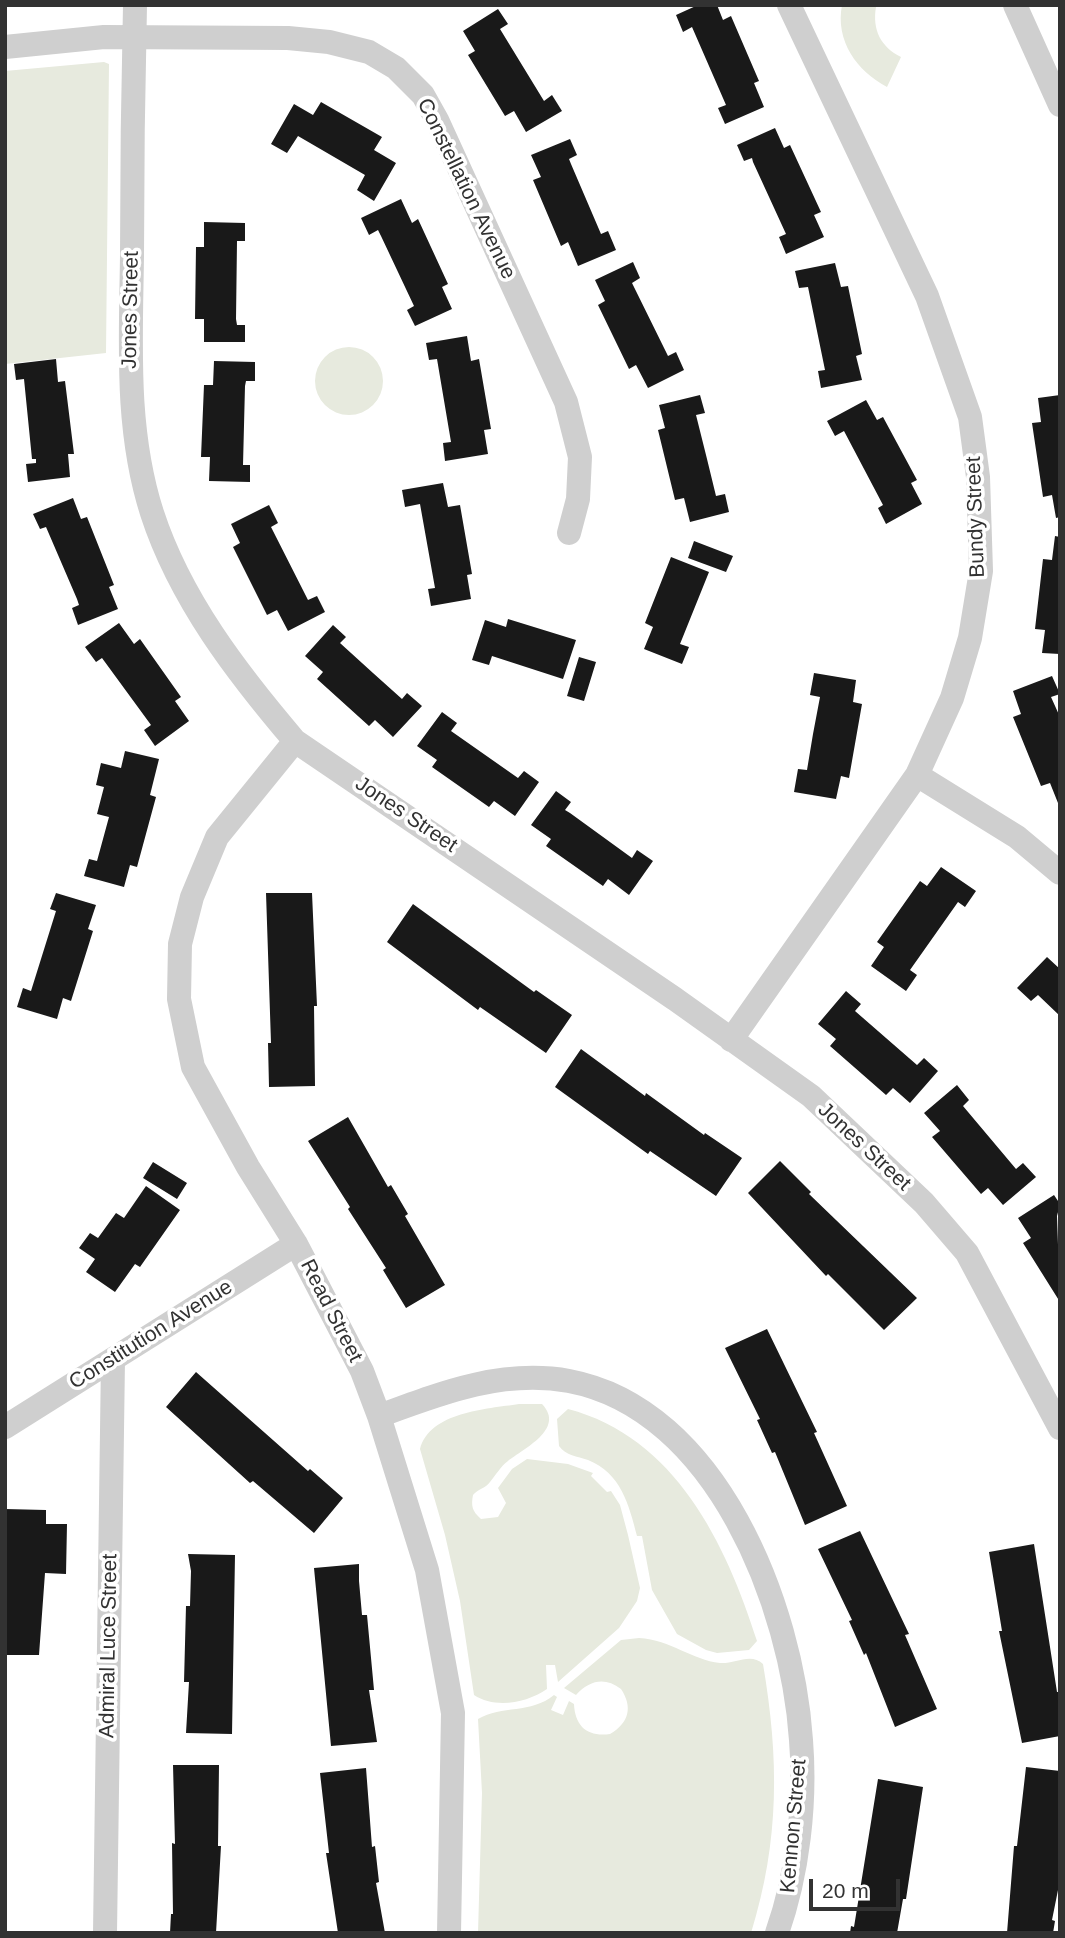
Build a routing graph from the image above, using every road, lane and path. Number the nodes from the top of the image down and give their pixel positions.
1 (135, 5) edge
2 (789, 5) edge
3 (1015, 5) edge
4 (134, 37) junction
5 (5, 47) edge
6 (1060, 105) edge
7 (569, 533) dead end
8 (295, 741) junction
9 (917, 775) junction
10 (1060, 873) edge
11 (731, 1040) junction
12 (296, 1244) junction
13 (113, 1359) junction
14 (379, 1416) junction
15 (5, 1427) edge
16 (1060, 1428) edge
17 (105, 1933) edge
18 (449, 1933) edge
19 (777, 1933) edge

1 - 4 street, Jones Street
2 - 9 street, Bundy Street
3 - 6 street
4 - 5 street, Constellation Avenue
4 - 7 street, Constellation Avenue
4 - 8 street, Jones Street
8 - 11 street, Jones Street
8 - 12 street, Read Street
9 - 10 street
9 - 11 street, Bundy Street
11 - 16 street, Jones Street
12 - 13 street, Constitution Avenue
12 - 14 street, Read Street
13 - 15 street, Constitution Avenue
13 - 17 street, Admiral Luce Street
14 - 18 street, Read Street
14 - 19 street, Kennon Street

